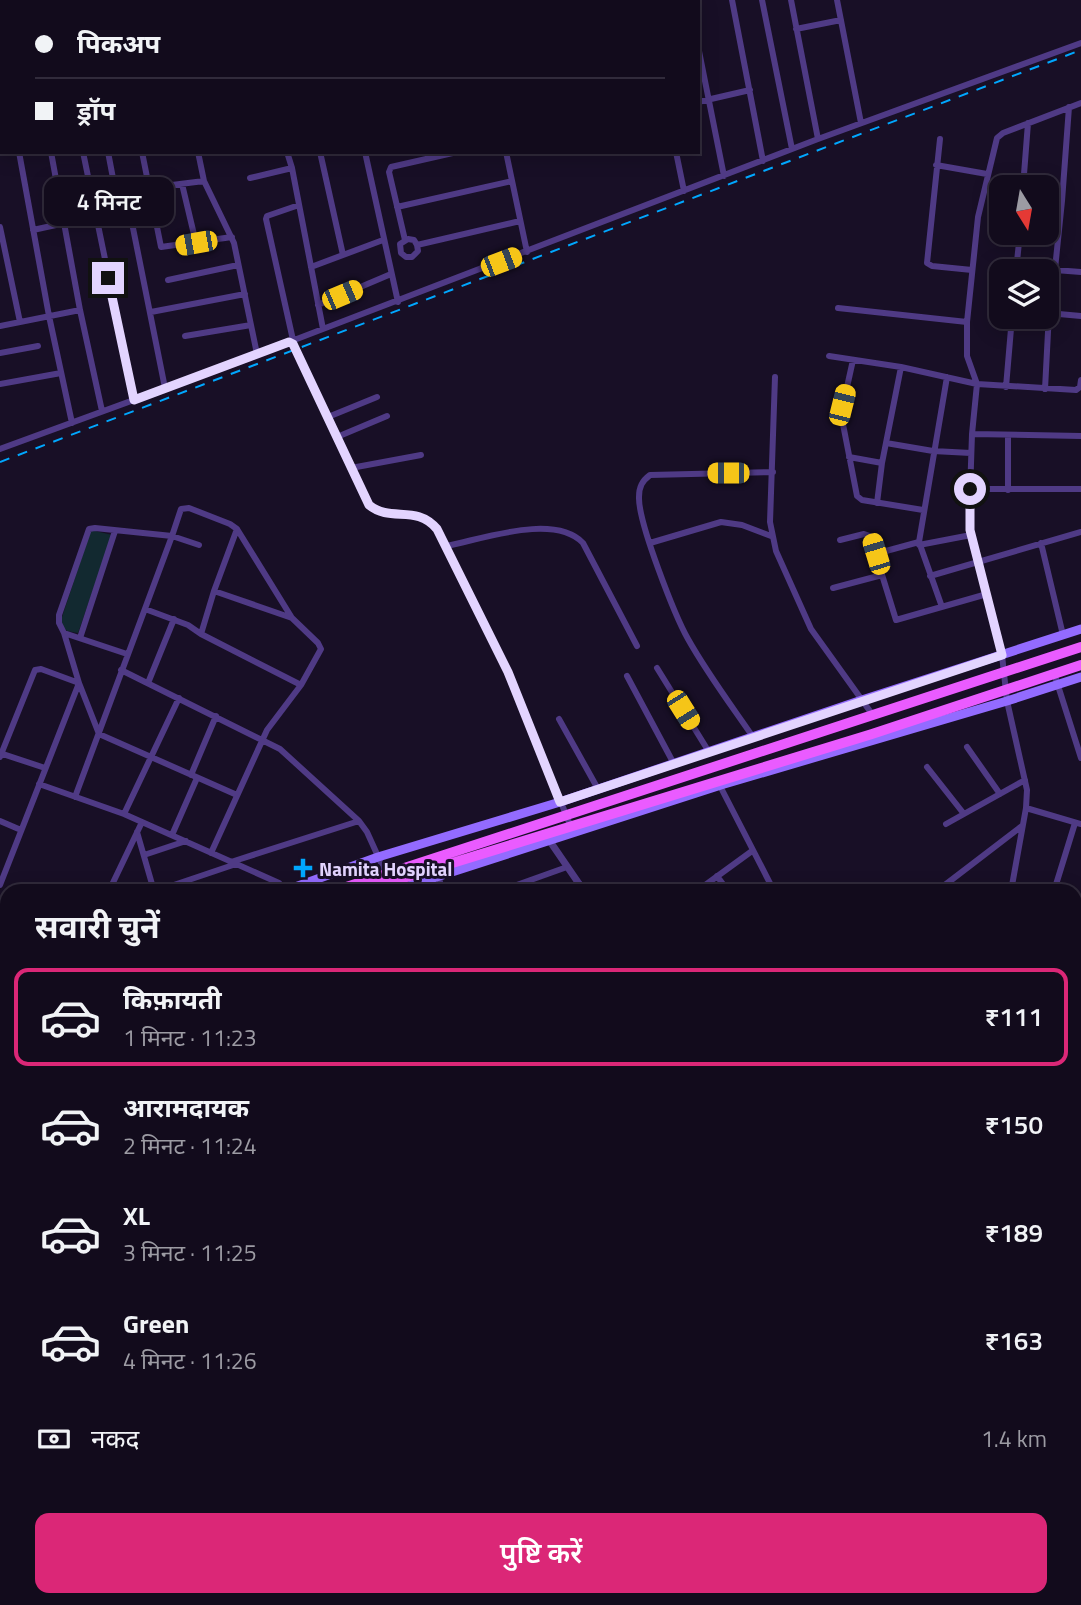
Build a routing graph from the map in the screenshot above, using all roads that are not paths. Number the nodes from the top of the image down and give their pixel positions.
1 (732, 0) edge
2 (762, 0) edge
3 (791, 0) edge
4 (837, 0) edge
5 (841, 20) junction
6 (796, 29) junction
7 (1081, 43) edge
8 (700, 56) edge
9 (750, 90) junction
10 (709, 100) junction
11 (700, 102) edge
12 (1081, 103) edge
13 (1069, 107) junction
14 (861, 123) junction
15 (1028, 123) junction
16 (818, 139) junction
17 (940, 139) dead end
18 (792, 149) junction
19 (19, 154) edge
20 (51, 154) edge
21 (83, 154) edge
22 (108, 154) edge
23 (142, 154) edge
24 (198, 154) edge
25 (288, 154) edge
26 (320, 154) edge
27 (365, 154) edge
28 (448, 154) edge
29 (506, 154) edge
30 (676, 154) edge
31 (763, 161) junction
32 (936, 165) junction
33 (292, 168) junction
34 (987, 174) junction
35 (1024, 175) edge
36 (723, 176) junction
37 (250, 177) dead end
38 (204, 181) junction
39 (512, 181) junction
40 (183, 184) junction
41 (148, 188) junction
42 (684, 191) junction
43 (126, 193) junction
44 (116, 194) junction
45 (1059, 201) edge
46 (1062, 201) junction
47 (93, 202) junction
48 (299, 205) junction
49 (397, 207) junction
50 (62, 211) junction
51 (520, 221) junction
52 (65, 223) junction
53 (0, 227) edge
54 (33, 230) junction
55 (232, 237) junction
56 (383, 240) junction
57 (405, 240) junction
58 (196, 243) junction
59 (417, 245) junction
60 (527, 252) junction
61 (343, 256) junction
62 (1056, 259) edge
63 (238, 265) junction
64 (311, 267) junction
65 (1059, 269) edge
66 (971, 270) junction
67 (1081, 272) edge
68 (391, 274) junction
69 (168, 279) dead end
70 (245, 294) junction
71 (398, 302) junction
72 (318, 305) junction
73 (838, 308) dead end
74 (80, 310) junction
75 (151, 312) junction
76 (1059, 314) edge
77 (49, 316) junction
78 (1081, 316) edge
79 (20, 322) junction
80 (967, 322) junction
81 (251, 324) junction
82 (0, 326) edge
83 (323, 329) junction
84 (1012, 329) edge
85 (1047, 329) edge
86 (185, 336) dead end
87 (291, 341) junction
88 (38, 346) dead end
89 (0, 353) edge
90 (257, 354) junction
91 (829, 356) dead end
92 (853, 360) junction
93 (901, 367) junction
94 (61, 373) junction
95 (775, 377) dead end
96 (947, 377) junction
97 (1081, 380) edge
98 (0, 384) edge
99 (977, 384) junction
100 (1006, 387) junction
101 (165, 388) junction
102 (1045, 389) junction
103 (377, 397) dead end
104 (134, 400) junction
105 (102, 411) junction
106 (387, 416) dead end
107 (328, 417) junction
108 (72, 423) junction
109 (972, 434) junction
110 (1008, 435) junction
111 (1081, 436) edge
112 (338, 437) junction
113 (886, 443) junction
114 (0, 449) edge
115 (933, 451) junction
116 (971, 453) junction
117 (421, 454) dead end
118 (849, 457) junction
119 (882, 463) junction
120 (352, 468) junction
121 (773, 472) junction
122 (970, 489) junction
123 (1081, 489) edge
124 (1008, 490) junction
125 (877, 503) junction
126 (923, 510) junction
127 (237, 529) junction
128 (115, 531) junction
129 (1081, 532) edge
130 (172, 536) junction
131 (771, 536) junction
132 (971, 536) junction
133 (840, 540) dead end
134 (650, 543) junction
135 (919, 543) junction
136 (1041, 543) junction
137 (199, 545) dead end
138 (446, 546) junction
139 (876, 554) junction
140 (978, 564) junction
141 (882, 575) junction
142 (930, 576) junction
143 (833, 588) dead end
144 (214, 591) junction
145 (987, 594) junction
146 (942, 607) junction
147 (145, 609) junction
148 (292, 618) junction
149 (174, 620) junction
150 (1081, 629) edge
151 (64, 634) junction
152 (201, 634) junction
153 (1063, 635) junction
154 (80, 638) junction
155 (637, 646) dead end
156 (1081, 647) edge
157 (127, 654) junction
158 (1002, 655) junction
159 (1081, 665) edge
160 (657, 668) dead end
161 (121, 670) junction
162 (1004, 672) junction
163 (1054, 673) junction
164 (627, 676) dead end
165 (1081, 677) edge
166 (79, 683) junction
167 (148, 683) junction
168 (1058, 684) junction
169 (301, 685) junction
170 (1006, 689) junction
171 (178, 698) junction
172 (862, 700) junction
173 (1007, 701) junction
174 (872, 714) junction
175 (216, 716) junction
176 (559, 719) dead end
177 (99, 734) junction
178 (753, 737) junction
179 (262, 739) junction
180 (967, 747) dead end
181 (709, 752) junction
182 (1, 754) edge
183 (150, 757) junction
184 (1081, 758) edge
185 (674, 764) junction
186 (928, 767) dead end
187 (45, 768) junction
188 (194, 777) junction
189 (1025, 780) junction
190 (719, 783) junction
191 (39, 784) junction
192 (598, 789) junction
193 (1000, 794) junction
194 (237, 795) junction
195 (75, 797) junction
196 (560, 802) junction
197 (1026, 808) junction
198 (124, 814) junction
199 (964, 814) junction
200 (565, 816) junction
201 (0, 821) edge
202 (359, 821) junction
203 (142, 822) junction
204 (543, 823) junction
205 (1078, 823) edge
206 (946, 824) dead end
207 (1022, 826) junction
208 (571, 827) junction
209 (21, 830) junction
210 (137, 832) junction
211 (172, 835) junction
212 (548, 838) junction
213 (186, 841) junction
214 (752, 851) junction
215 (211, 853) junction
216 (144, 855) junction
217 (378, 857) junction
218 (234, 863) junction
219 (567, 867) junction
220 (3, 868) edge
221 (437, 871) junction
222 (386, 874) junction
223 (716, 876) junction
224 (579, 883) edge
225 (112, 884) edge
226 (153, 884) edge
227 (175, 884) edge
228 (280, 884) edge
229 (304, 884) edge
230 (355, 884) edge
231 (388, 884) edge
232 (408, 884) edge
233 (441, 884) edge
234 (520, 884) edge
235 (706, 884) edge
236 (722, 884) edge
237 (770, 884) edge
238 (946, 884) edge
239 (1012, 884) edge
240 (1056, 884) edge

1 - 9 street
2 - 18 street
3 - 6 street
4 - 5 street
5 - 6 street
5 - 14 street
6 - 16 street
7 - 14 street
8 - 10 street
9 - 10 street
9 - 31 street
10 - 11 street
10 - 36 street
12 - 13 street
13 - 15 street
13 - 46 street
14 - 16 street
15 - 34 street
15 - 35 street
16 - 18 street
17 - 32 street
18 - 31 street
19 - 54 street
20 - 50 street
21 - 47 street
22 - 44 street
23 - 41 street
24 - 38 street
25 - 33 street
26 - 61 street
27 - 56 street
28 - 49 street
29 - 39 street
30 - 42 street
31 - 36 street
32 - 34 street
32 - 66 street
33 - 37 street
33 - 48 street
34 - 66 street
36 - 42 street
38 - 40 street
38 - 55 street
39 - 49 street
39 - 51 street
40 - 41 street
40 - 58 street
41 - 43 street
41 - 58 street
42 - 60 street
43 - 44 street
43 - 75 street
44 - 47 street
45 - 46 street
46 - 62 street
47 - 50 street
47 - 104 street
48 - 64 street
48 - 87 street
49 - 57 street
50 - 52 street
51 - 59 street
51 - 60 street
52 - 54 street
52 - 74 street
53 - 79 street
54 - 77 street
55 - 58 street
55 - 63 street
56 - 61 street
56 - 68 street
57 - 59 street
57 - 59 street
60 - 71 street
61 - 64 street
63 - 69 street
63 - 70 street
64 - 72 street
65 - 67 street
66 - 80 street
68 - 71 street
68 - 72 street
70 - 75 street
70 - 81 street
71 - 83 street
72 - 83 street
73 - 80 street
74 - 77 street
74 - 105 street
75 - 101 street
76 - 78 street
77 - 79 street
77 - 94 street
79 - 82 street
80 - 99 street
81 - 86 street
81 - 90 street
83 - 87 street
84 - 100 street
85 - 102 street
87 - 90 street
87 - 107 street
88 - 89 street
90 - 101 street
91 - 92 street
92 - 93 street
92 - 118 street
93 - 96 street
93 - 113 street
94 - 98 street
94 - 108 street
95 - 121 street
96 - 99 street
96 - 115 street
97 - 102 street
99 - 100 street
99 - 109 street
100 - 102 street
101 - 104 street
103 - 107 street
104 - 105 street
105 - 108 street
106 - 112 street
107 - 112 street
108 - 114 street
109 - 110 street
109 - 116 street
110 - 111 street
110 - 124 street
112 - 120 street
113 - 115 street
113 - 119 street
115 - 116 street
115 - 126 street
116 - 122 street
117 - 120 street
118 - 119 street
118 - 125 street
119 - 125 street
120 - 138 street
121 - 131 street
121 - 134 street
122 - 124 street
122 - 132 street
123 - 124 street
125 - 126 street
126 - 135 street
127 - 130 street
127 - 144 street
127 - 148 street
128 - 130 street
128 - 151 street
128 - 154 street
129 - 136 street
130 - 137 street
130 - 147 street
131 - 134 street
131 - 172 street
132 - 135 street
132 - 140 street
133 - 139 street
134 - 178 street
135 - 139 street
135 - 142 street
136 - 140 street
136 - 153 street
138 - 155 street
138 - 196 street
139 - 141 street
140 - 142 street
140 - 145 street
141 - 143 street
141 - 146 street
142 - 146 street
144 - 148 street
144 - 152 street
145 - 146 street
145 - 158 street
147 - 149 street
147 - 157 street
148 - 169 street
149 - 152 street
149 - 167 street
150 - 153 main road
151 - 154 street
151 - 166 street
152 - 169 street
153 - 158 main road
154 - 157 street
156 - 162 main road
157 - 161 street
158 - 162 street
158 - 172 main road
159 - 163 main road
160 - 181 street
161 - 167 street
161 - 177 street
162 - 170 street
162 - 174 main road
163 - 168 street
163 - 170 main road
164 - 185 street
165 - 168 main road
166 - 177 street
166 - 182 street
166 - 187 street
167 - 171 street
168 - 173 main road
168 - 184 street
169 - 179 street
170 - 173 street
170 - 190 main road
171 - 175 street
171 - 183 street
172 - 174 street
172 - 178 main road
173 - 189 street
173 - 190 main road
174 - 200 main road
175 - 179 street
175 - 188 street
176 - 192 street
177 - 183 street
177 - 195 street
178 - 181 main road
179 - 194 street
179 - 202 street
180 - 193 street
181 - 185 main road
182 - 187 street
183 - 188 street
183 - 198 street
185 - 192 main road
186 - 199 street
187 - 191 street
188 - 194 street
188 - 211 street
189 - 193 street
189 - 197 street
190 - 208 main road
190 - 212 main road
190 - 214 street
191 - 195 street
191 - 209 street
192 - 196 main road
193 - 199 street
194 - 215 street
195 - 198 street
196 - 200 street
196 - 217 main road
197 - 205 street
197 - 207 street
198 - 203 street
199 - 206 street
200 - 204 main road
200 - 208 street
201 - 209 street
202 - 217 street
202 - 218 street
203 - 210 street
203 - 211 street
204 - 212 street
204 - 222 main road
205 - 240 street
207 - 238 street
207 - 239 street
208 - 212 main road
209 - 220 street
210 - 216 street
210 - 225 street
211 - 213 street
212 - 219 street
212 - 221 main road
213 - 215 street
213 - 216 street
214 - 223 street
214 - 237 street
215 - 218 street
216 - 226 street
217 - 222 street
217 - 229 main road
218 - 227 street
218 - 228 street
219 - 224 street
219 - 234 street
221 - 231 main road
221 - 232 main road
221 - 233 street
222 - 230 main road
223 - 235 street
223 - 236 street

